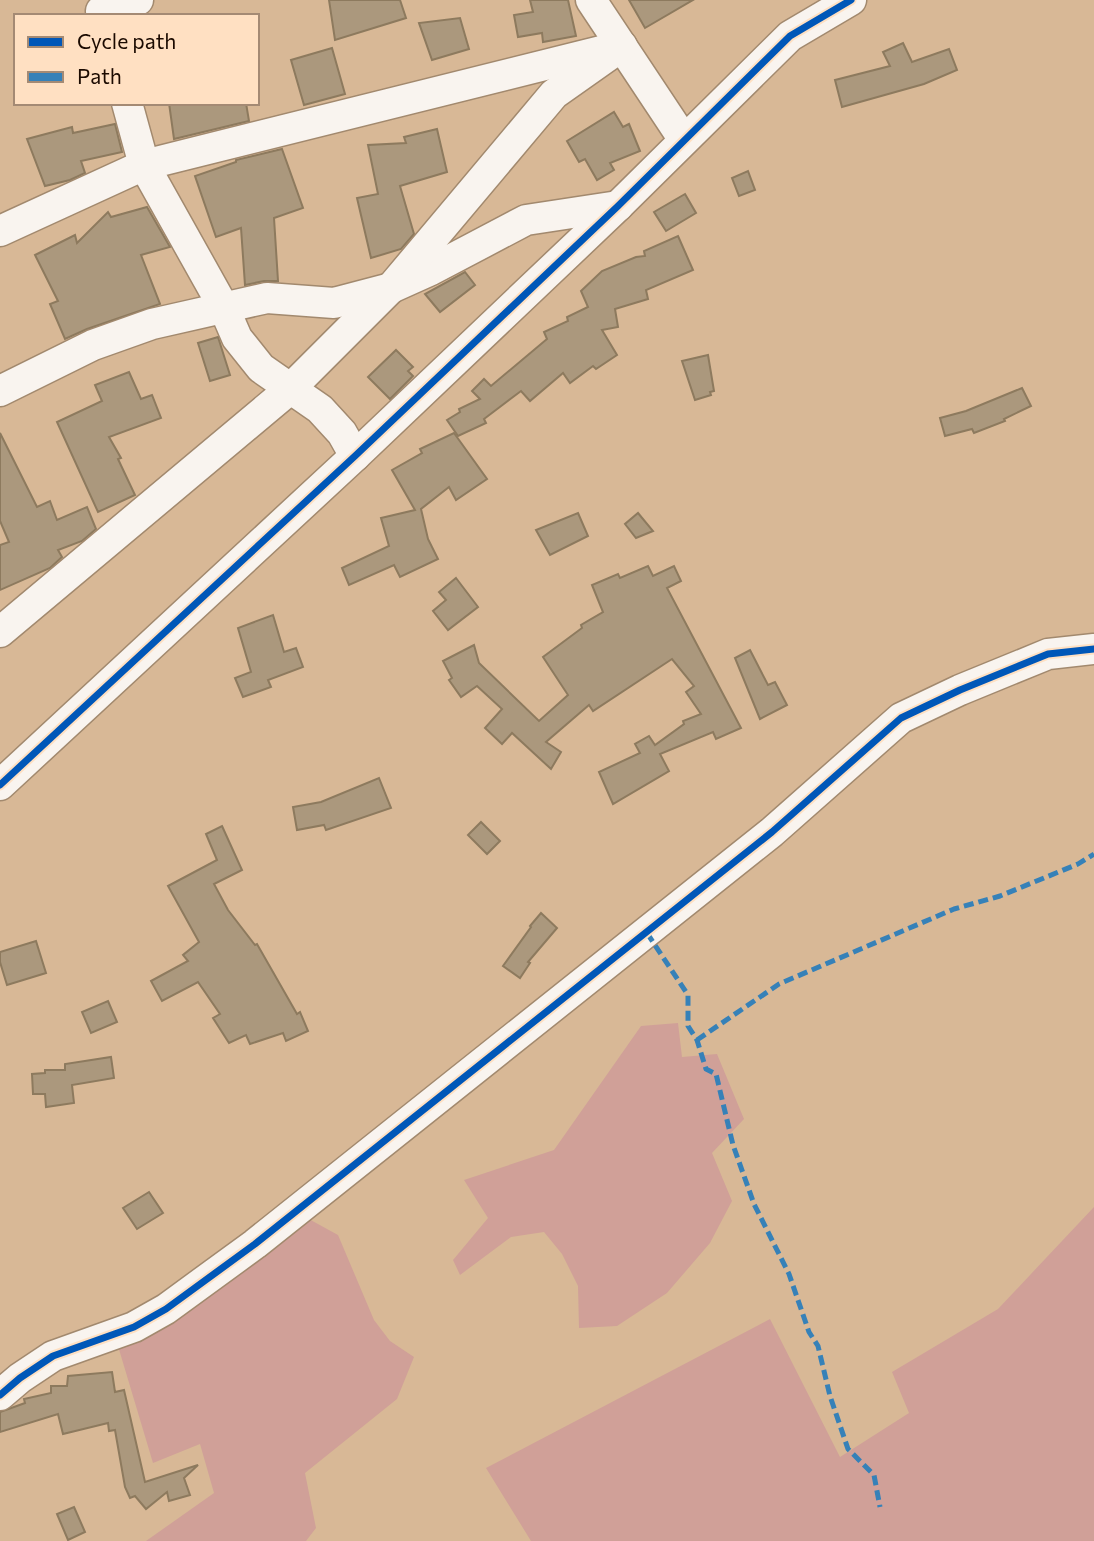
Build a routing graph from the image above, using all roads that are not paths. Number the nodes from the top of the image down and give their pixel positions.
1 (138, 0) edge
2 (592, 0) edge
3 (851, 0) edge
4 (101, 9) edge
5 (622, 46) junction
6 (128, 105) edge
7 (684, 140) junction
8 (144, 164) junction
9 (618, 206) junction
10 (0, 231) edge
11 (391, 288) junction
12 (224, 308) junction
13 (290, 390) junction
14 (0, 391) edge
15 (355, 456) junction
16 (0, 632) edge
17 (1094, 649) edge
18 (0, 785) edge
19 (0, 1395) edge

1 - 4 street
2 - 5 street
3 - 7 street
5 - 7 street
5 - 8 street
5 - 11 street
6 - 8 street
7 - 9 street
8 - 10 street
8 - 12 street
9 - 11 street
9 - 15 street
11 - 12 street
11 - 13 street
12 - 13 street
12 - 14 street
13 - 15 street
13 - 16 street
15 - 18 street
17 - 19 street

